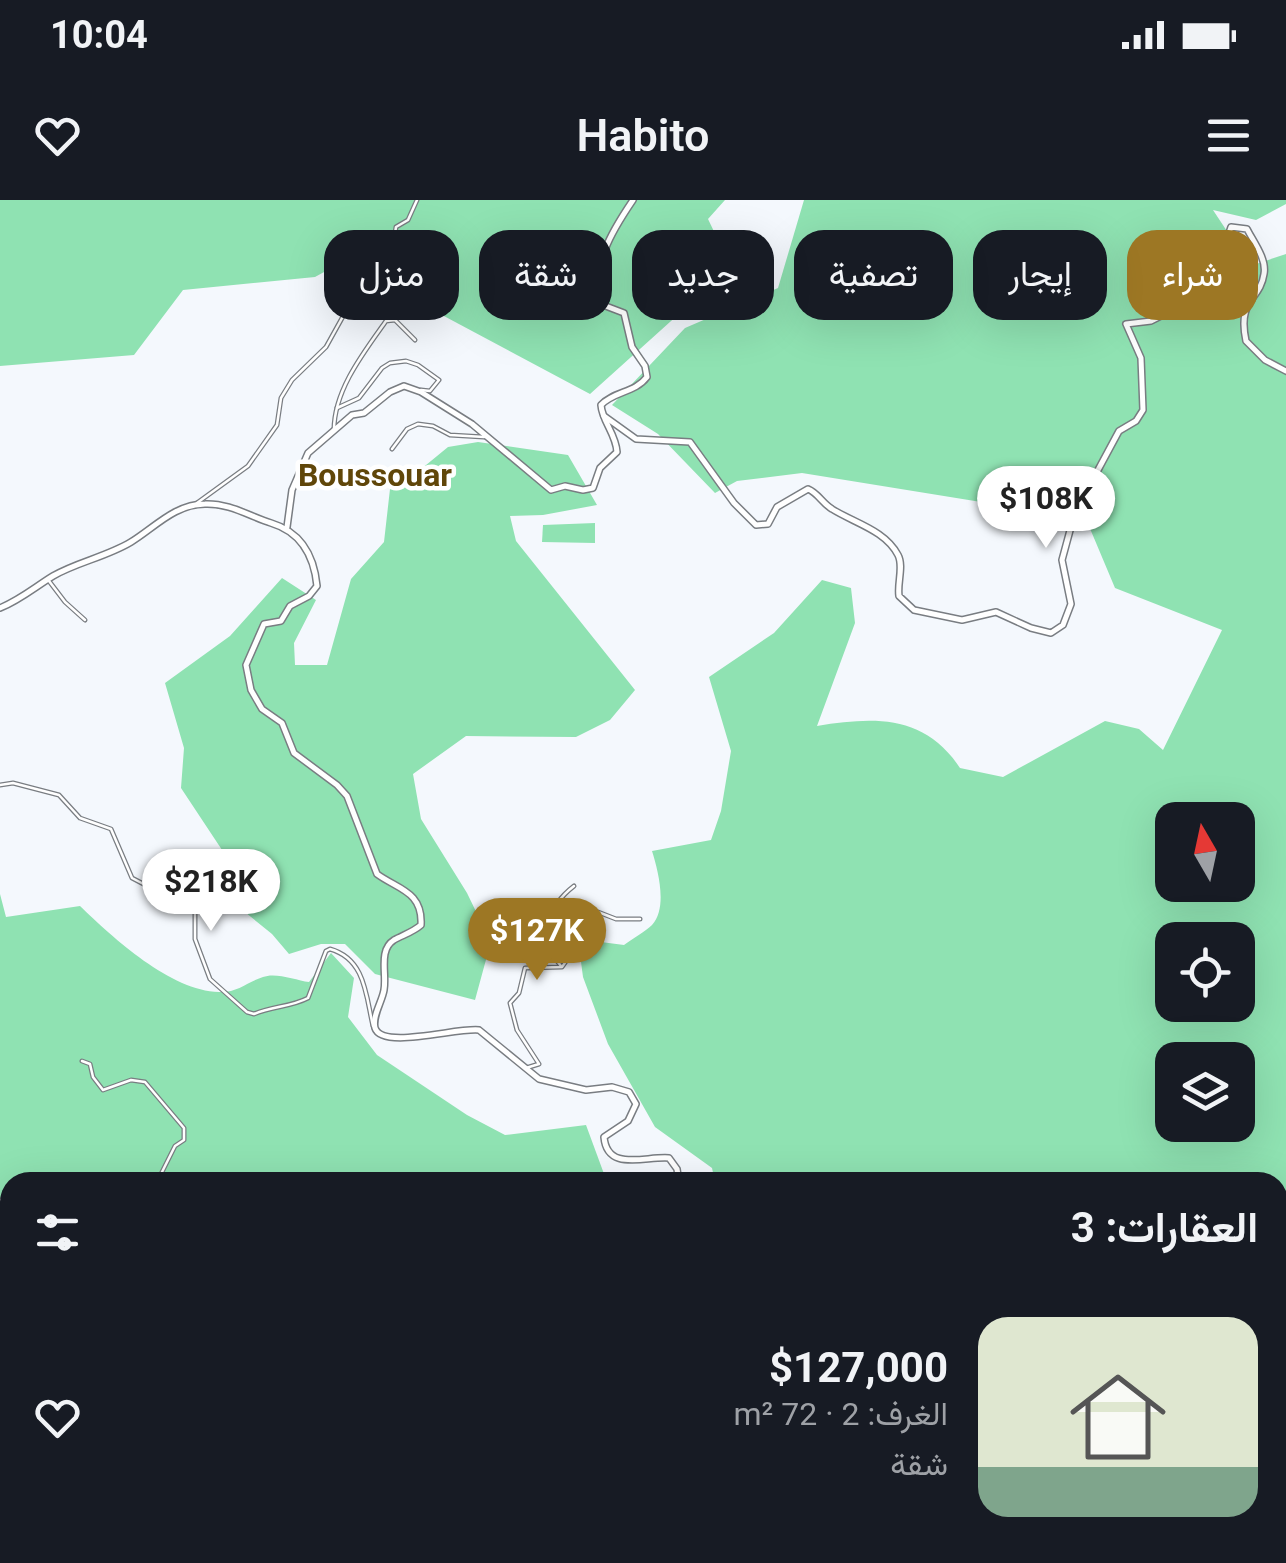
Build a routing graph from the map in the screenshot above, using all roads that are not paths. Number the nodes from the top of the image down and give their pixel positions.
1 (417, 200) edge
2 (633, 200) edge
3 (415, 340) dead end
4 (1286, 371) edge
5 (417, 390) junction
6 (336, 409) junction
7 (604, 416) junction
8 (334, 431) junction
9 (485, 437) junction
10 (392, 449) dead end
11 (195, 505) junction
12 (287, 527) junction
13 (48, 580) junction
14 (0, 608) edge
15 (84, 620) dead end
16 (0, 784) edge
17 (574, 886) dead end
18 (640, 918) dead end
19 (562, 967) junction
20 (376, 1032) junction
21 (82, 1061) dead end
22 (524, 1069) junction
23 (163, 1172) edge
24 (677, 1172) edge

1 - 11 street
2 - 7 street
3 - 6 street
4 - 7 street
5 - 6 street
5 - 8 street
5 - 9 street
6 - 8 street
7 - 9 street
8 - 12 street
9 - 10 street
11 - 12 street
11 - 13 street
12 - 20 street
13 - 14 street
13 - 15 street
16 - 20 street
17 - 19 street
18 - 19 street
19 - 22 street
20 - 22 street
21 - 23 street
22 - 24 street

